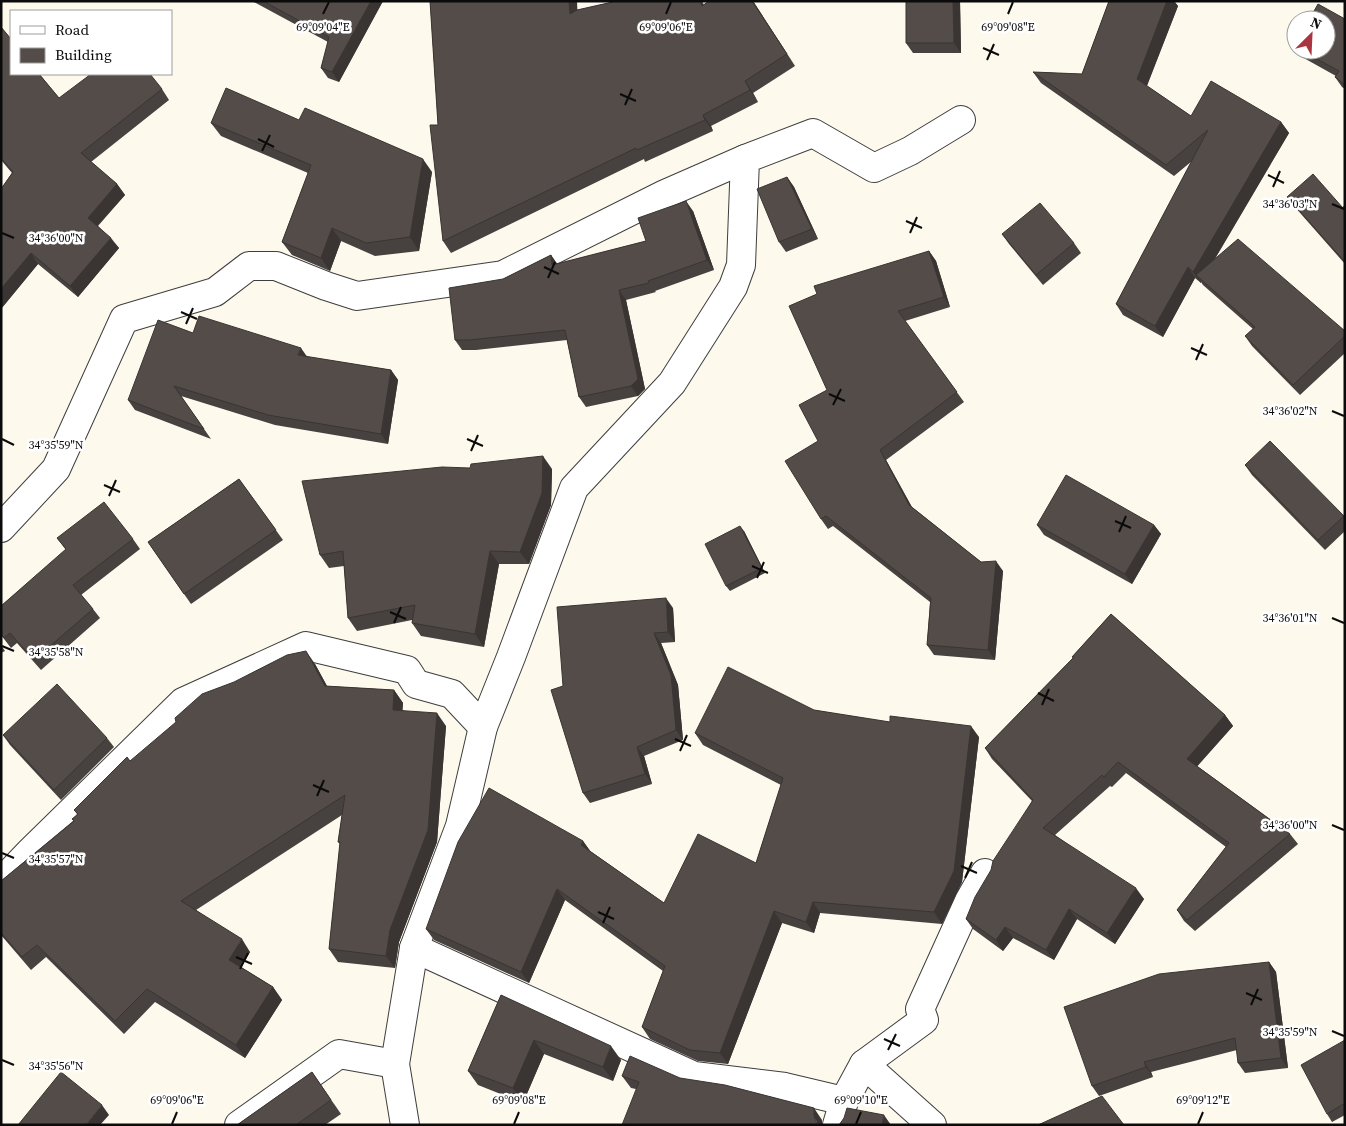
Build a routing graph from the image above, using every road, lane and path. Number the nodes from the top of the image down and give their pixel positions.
1 (962, 120) dead end
2 (744, 159) junction
3 (1, 528) edge
4 (483, 727) junction
5 (986, 873) dead end
6 (1, 882) edge
7 (414, 948) junction
8 (395, 1064) junction
9 (864, 1064) junction
10 (841, 1113) edge
11 (239, 1125) edge
12 (405, 1125) edge
13 (932, 1125) edge

1 - 2 street
2 - 3 street
2 - 4 street
4 - 6 street
4 - 7 street
5 - 9 street
7 - 8 street
7 - 10 street
8 - 11 street
8 - 12 street
9 - 10 street
9 - 13 street

